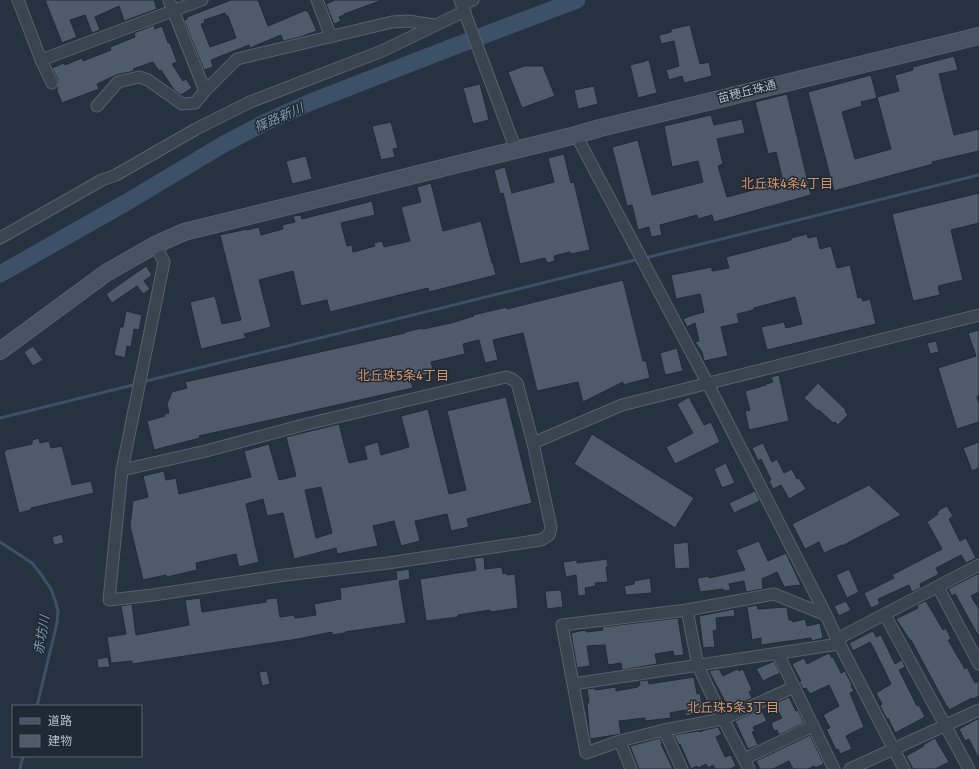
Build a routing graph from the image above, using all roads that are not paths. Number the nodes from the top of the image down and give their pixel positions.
1 (18, 0) edge
2 (202, 0) edge
3 (318, 0) edge
4 (473, 0) edge
5 (171, 5) edge
6 (464, 8) edge
7 (434, 25) junction
8 (331, 36) junction
9 (979, 36) edge
10 (41, 60) junction
11 (52, 83) dead end
12 (205, 91) junction
13 (96, 106) dead end
14 (576, 135) junction
15 (516, 150) junction
16 (0, 238) edge
17 (155, 245) junction
18 (979, 315) edge
19 (0, 351) edge
20 (708, 384) junction
21 (533, 443) junction
22 (122, 470) junction
23 (979, 565) edge
24 (938, 587) junction
25 (687, 610) junction
26 (826, 615) junction
27 (885, 615) junction
28 (838, 642) junction
29 (778, 654) junction
30 (979, 664) edge
31 (698, 666) junction
32 (573, 684) junction
33 (794, 687) junction
34 (979, 710) edge
35 (722, 719) junction
36 (945, 725) junction
37 (813, 726) junction
38 (664, 730) junction
39 (620, 741) junction
40 (894, 748) junction
41 (746, 764) edge
42 (631, 769) edge
43 (682, 769) edge
44 (834, 769) edge
45 (850, 769) edge
46 (904, 769) edge
47 (968, 769) edge

1 - 10 street
2 - 5 street
3 - 8 street
4 - 6 street
5 - 10 street
5 - 12 street
6 - 7 street
6 - 15 street
7 - 8 street
7 - 16 street
8 - 12 street
9 - 14 street, 苗穂丘珠通
10 - 11 street
12 - 13 street
14 - 15 street, 苗穂丘珠通
14 - 20 street
15 - 17 street, 苗穂丘珠通
17 - 19 street, 苗穂丘珠通
17 - 22 street
18 - 20 street
20 - 21 street
20 - 26 street
21 - 22 street
21 - 22 street
23 - 24 street
24 - 27 street
24 - 30 street
25 - 26 street
25 - 31 street
25 - 32 street
26 - 28 street
27 - 28 street
27 - 36 street
28 - 29 street
28 - 40 street
29 - 31 street
29 - 33 street
31 - 32 street
31 - 35 street
32 - 39 street
33 - 35 street
33 - 37 street
34 - 36 street
35 - 38 street
35 - 41 street
36 - 40 street
36 - 47 street
37 - 41 street
37 - 44 street
38 - 39 street
38 - 43 street
39 - 42 street
40 - 45 street
40 - 46 street

